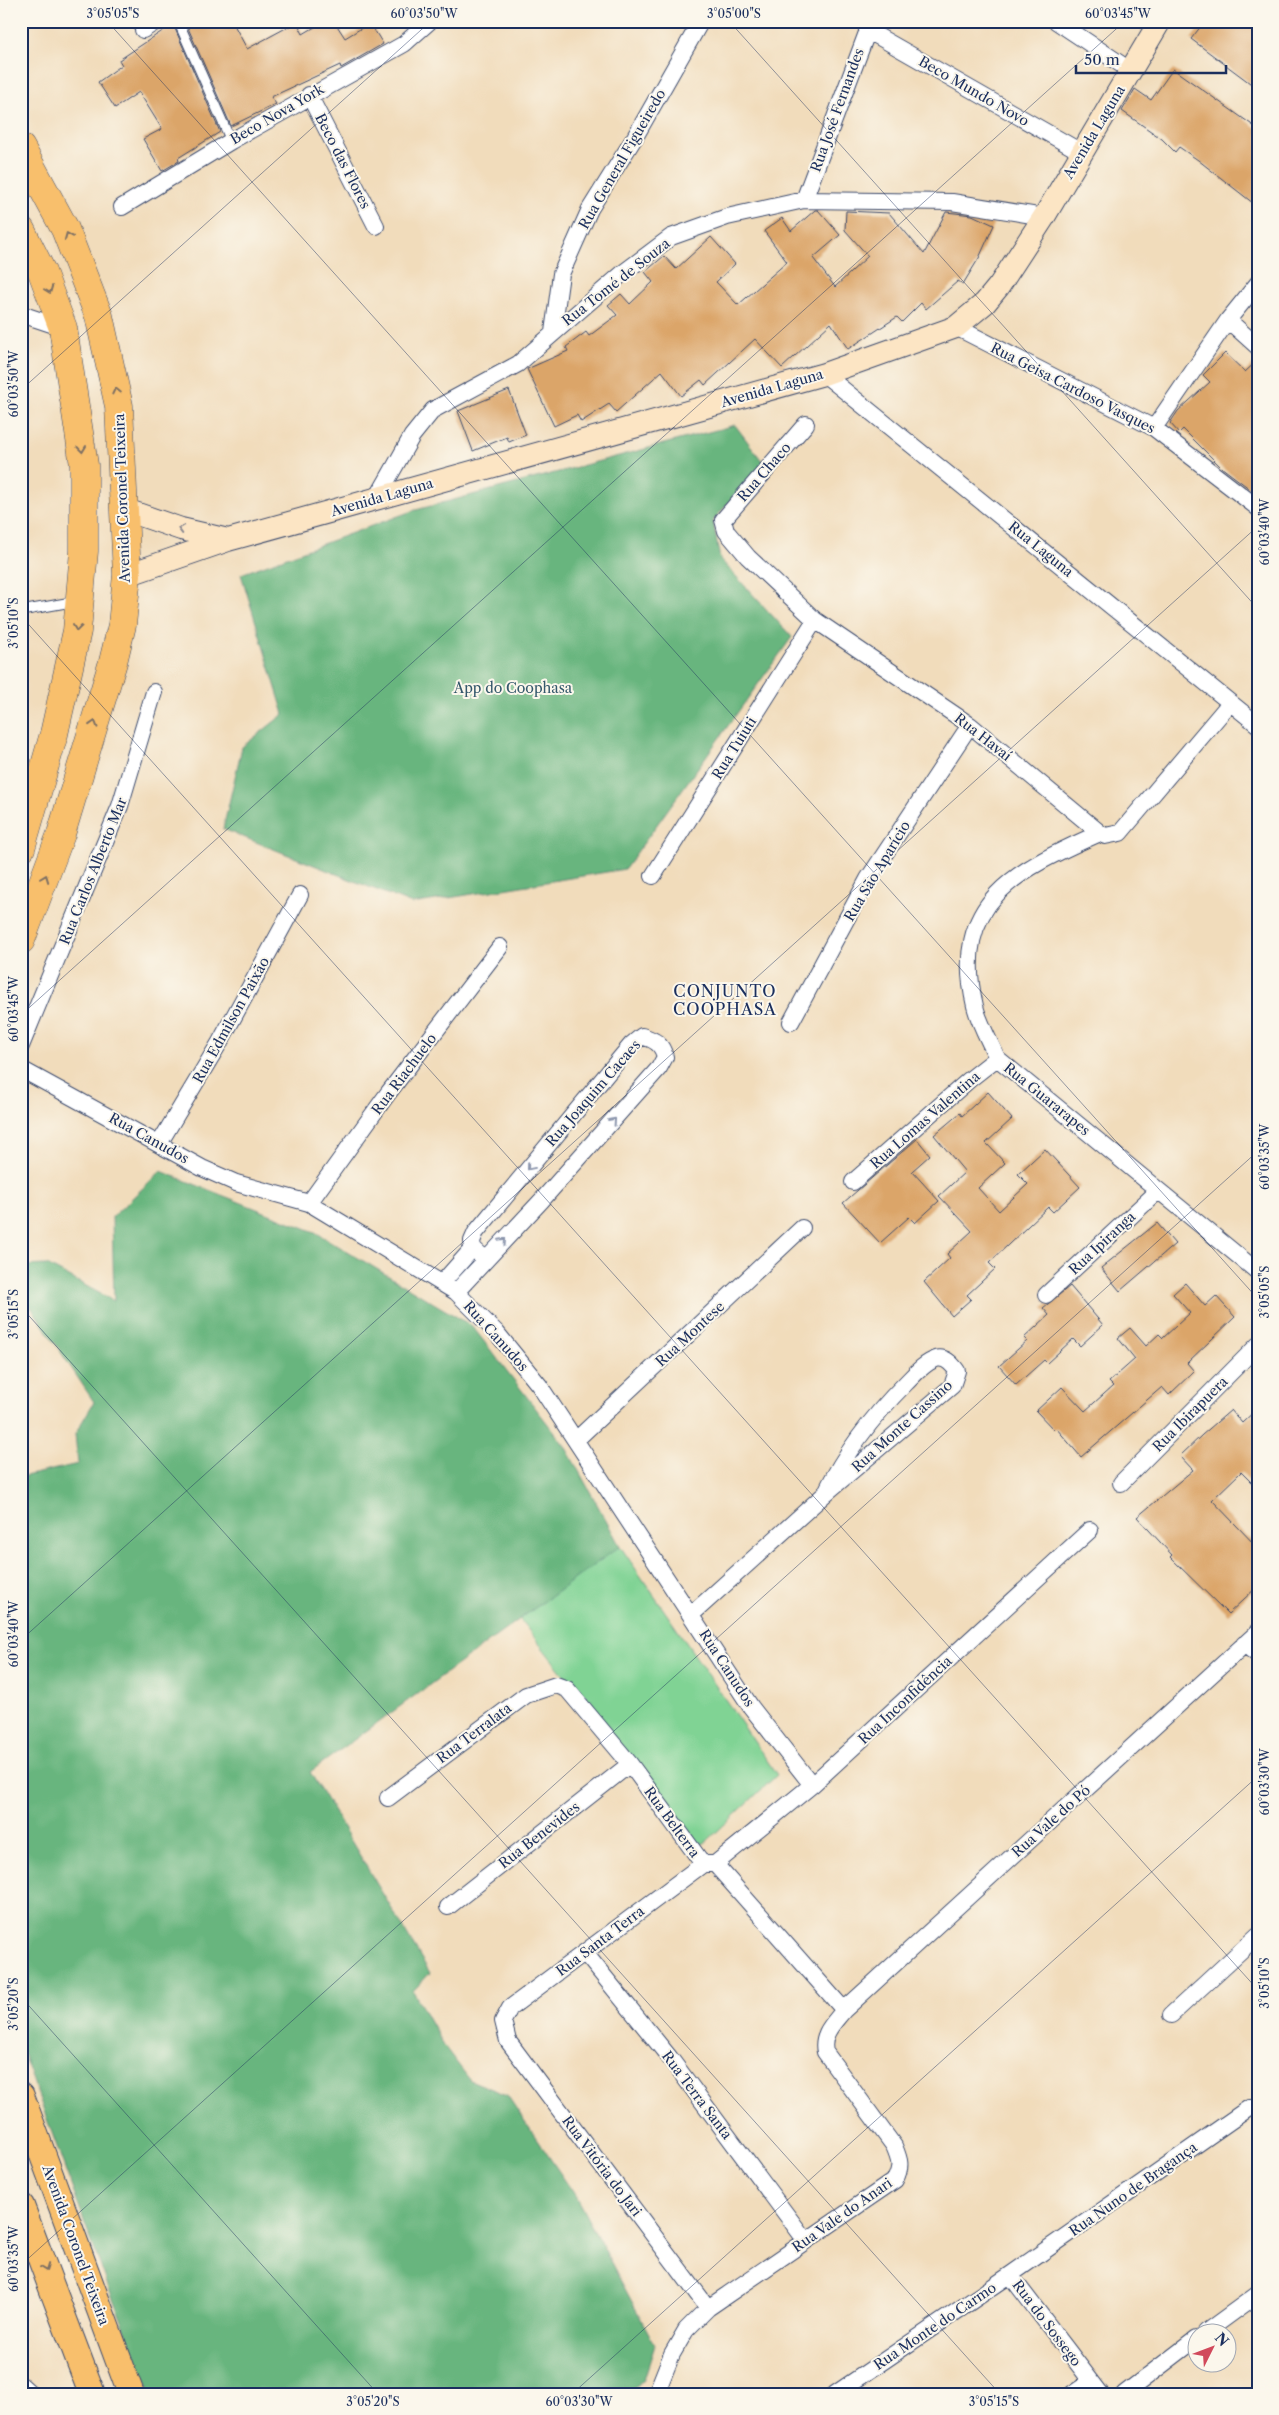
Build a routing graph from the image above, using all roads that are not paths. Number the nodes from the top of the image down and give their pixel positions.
1 (157, 21) edge
2 (178, 21) edge
3 (430, 21) edge
4 (701, 21) edge
5 (1056, 21) edge
6 (1160, 21) edge
7 (869, 26) edge
8 (143, 30) dead end
9 (1131, 71) junction
10 (309, 95) junction
11 (231, 140) junction
12 (21, 148) edge
13 (1081, 152) junction
14 (804, 200) junction
15 (122, 207) dead end
16 (1044, 217) junction
17 (376, 226) dead end
18 (21, 230) edge
19 (1258, 283) edge
20 (21, 314) edge
21 (1228, 320) junction
22 (956, 327) junction
23 (63, 328) junction
24 (553, 332) junction
25 (1258, 347) edge
26 (824, 374) junction
27 (806, 424) dead end
28 (1154, 428) junction
29 (377, 498) junction
30 (1258, 508) edge
31 (126, 510) junction
32 (723, 520) joint
33 (228, 540) junction
34 (127, 575) junction
35 (80, 600) junction
36 (21, 611) edge
37 (815, 620) junction
38 (154, 692) dead end
39 (1230, 703) junction
40 (970, 725) junction
41 (1258, 725) edge
42 (31, 778) edge
43 (1100, 833) junction
44 (21, 848) edge
45 (653, 876) dead end
46 (300, 895) dead end
47 (21, 940) edge
48 (500, 946) dead end
49 (791, 1022) dead end
50 (21, 1046) edge
51 (997, 1058) junction
52 (21, 1069) edge
53 (159, 1144) junction
54 (853, 1182) dead end
55 (1158, 1190) junction
56 (309, 1203) junction
57 (802, 1228) dead end
58 (473, 1248) junction
59 (486, 1260) junction
60 (1258, 1272) edge
61 (442, 1283) junction
62 (456, 1292) junction
63 (1046, 1295) dead end
64 (1258, 1345) edge
65 (577, 1439) junction
66 (1122, 1483) dead end
67 (825, 1494) junction
68 (1090, 1530) dead end
69 (692, 1614) junction
70 (1258, 1632) edge
71 (1244, 1644) junction
72 (1258, 1655) edge
73 (567, 1689) joint
74 (630, 1764) junction
75 (812, 1785) junction
76 (388, 1798) dead end
77 (709, 1864) junction
78 (448, 1907) dead end
79 (1258, 1935) edge
80 (586, 1953) junction
81 (844, 2010) junction
82 (1171, 2015) dead end
83 (502, 2021) joint
84 (21, 2096) edge
85 (1258, 2108) edge
86 (21, 2206) edge
87 (806, 2241) junction
88 (1010, 2275) junction
89 (1258, 2294) edge
90 (708, 2308) junction
91 (1220, 2322) edge
92 (1186, 2348) edge
93 (117, 2359) junction
94 (21, 2384) edge
95 (1096, 2387) edge
96 (31, 2394) edge
97 (92, 2394) edge
98 (118, 2394) edge
99 (130, 2394) edge
100 (656, 2394) edge
101 (835, 2394) edge
102 (1072, 2394) edge
103 (1124, 2394) edge

1 - 8 street
2 - 11 lane
3 - 10 street, Beco Nova York
4 - 24 street, Rua General Figueiredo
5 - 9 street
6 - 9 main road, Avenida Laguna
7 - 13 street, Beco Mundo Novo
7 - 14 street, Rua José Fernandes
9 - 13 main road, Avenida Laguna
10 - 11 street, Beco Nova York
10 - 17 street, Beco das Flores
11 - 15 street, Beco Nova York
31 -> 12 highway, Avenida Coronel Teixeira
13 - 16 main road, Avenida Laguna
14 - 16 street, Rua Tomé de Souza
14 - 24 street, Rua Tomé de Souza
16 - 22 main road, Avenida Laguna
18 -> 23 highway
19 - 21 street
20 - 23 street
21 - 25 street
21 - 28 street
22 - 26 main road, Avenida Laguna
22 - 28 street, Rua Geisa Cardoso Vasques
23 -> 35 highway
24 - 29 street, Rua Tomé de Souza
26 - 29 main road, Avenida Laguna
26 - 39 street, Rua Laguna
27 - 32 street, Rua Chaco
28 - 30 street, Rua Geisa Cardoso Vasques
29 - 33 main road, Avenida Laguna
33 -> 31 main road, Avenida Laguna
31 - 34 highway, Avenida Coronel Teixeira
32 - 37 street, Rua Havaí
33 - 34 main road, Avenida Laguna
47 -> 34 highway, Avenida Coronel Teixeira
35 - 36 lane
35 -> 42 highway
37 - 40 street, Rua Havaí
37 - 45 street, Rua Tuiuti
38 - 50 street, Rua Carlos Alberto Mar
39 - 41 street, Rua Laguna
39 - 43 street
40 - 43 street, Rua Havaí
40 - 49 street, Rua São Aparício
42 - 44 highway
43 - 51 street, Rua Guararapes
46 - 53 street, Rua Edmilson Paixão
48 - 56 street, Rua Riachuelo
51 - 54 street, Rua Lomas Valentina
51 - 55 street, Rua Guararapes
52 - 53 street, Rua Canudos
53 - 56 street, Rua Canudos
55 - 60 street, Rua Guararapes
55 - 63 street, Rua Ipiranga
56 - 61 street, Rua Canudos
57 - 65 street, Rua Montese
58 - 59 street
59 -> 58 street, Rua Joaquim Cacaes
58 - 61 street, Rua Joaquim Cacaes
59 - 62 street, Rua Joaquim Cacaes
61 - 62 street, Rua Canudos
62 - 65 street, Rua Canudos
64 - 66 street, Rua Ibirapuera
65 - 69 street, Rua Canudos
67 - 67 street, Rua Monte Cassino
67 - 69 street, Rua Monte Cassino
68 - 75 street, Rua Inconfidência
69 - 75 street, Rua Canudos
70 - 71 street, Rua Vale do Pó
71 - 72 street
71 - 81 street, Rua Vale do Pó
73 - 74 street, Rua Belterra
73 - 76 street, Rua Terralata
74 - 77 street, Rua Belterra
74 - 78 street, Rua Benevides
75 - 77 street, Rua Inconfidência
77 - 80 street, Rua Santa Terra
77 - 81 street, Rua Belterra
79 - 82 street
80 - 83 street, Rua Santa Terra
80 - 87 street, Rua Terra Santa
81 - 87 street, Rua Vale do Anari
83 - 90 street, Rua Vitória do Jari
84 - 93 main road, Avenida Coronel Teixeira
85 - 88 street, Rua Nuno de Bragança
86 -> 97 main road
87 - 90 street, Rua Vale do Anari
88 - 95 street, Rua do Sossego
88 - 101 street, Rua Monte do Carmo
89 - 91 street
90 - 100 street, Rua Vale do Anari
92 - 103 street
93 - 98 main road
93 - 99 main road, Avenida Coronel Teixeira
94 - 96 street
95 - 102 street

